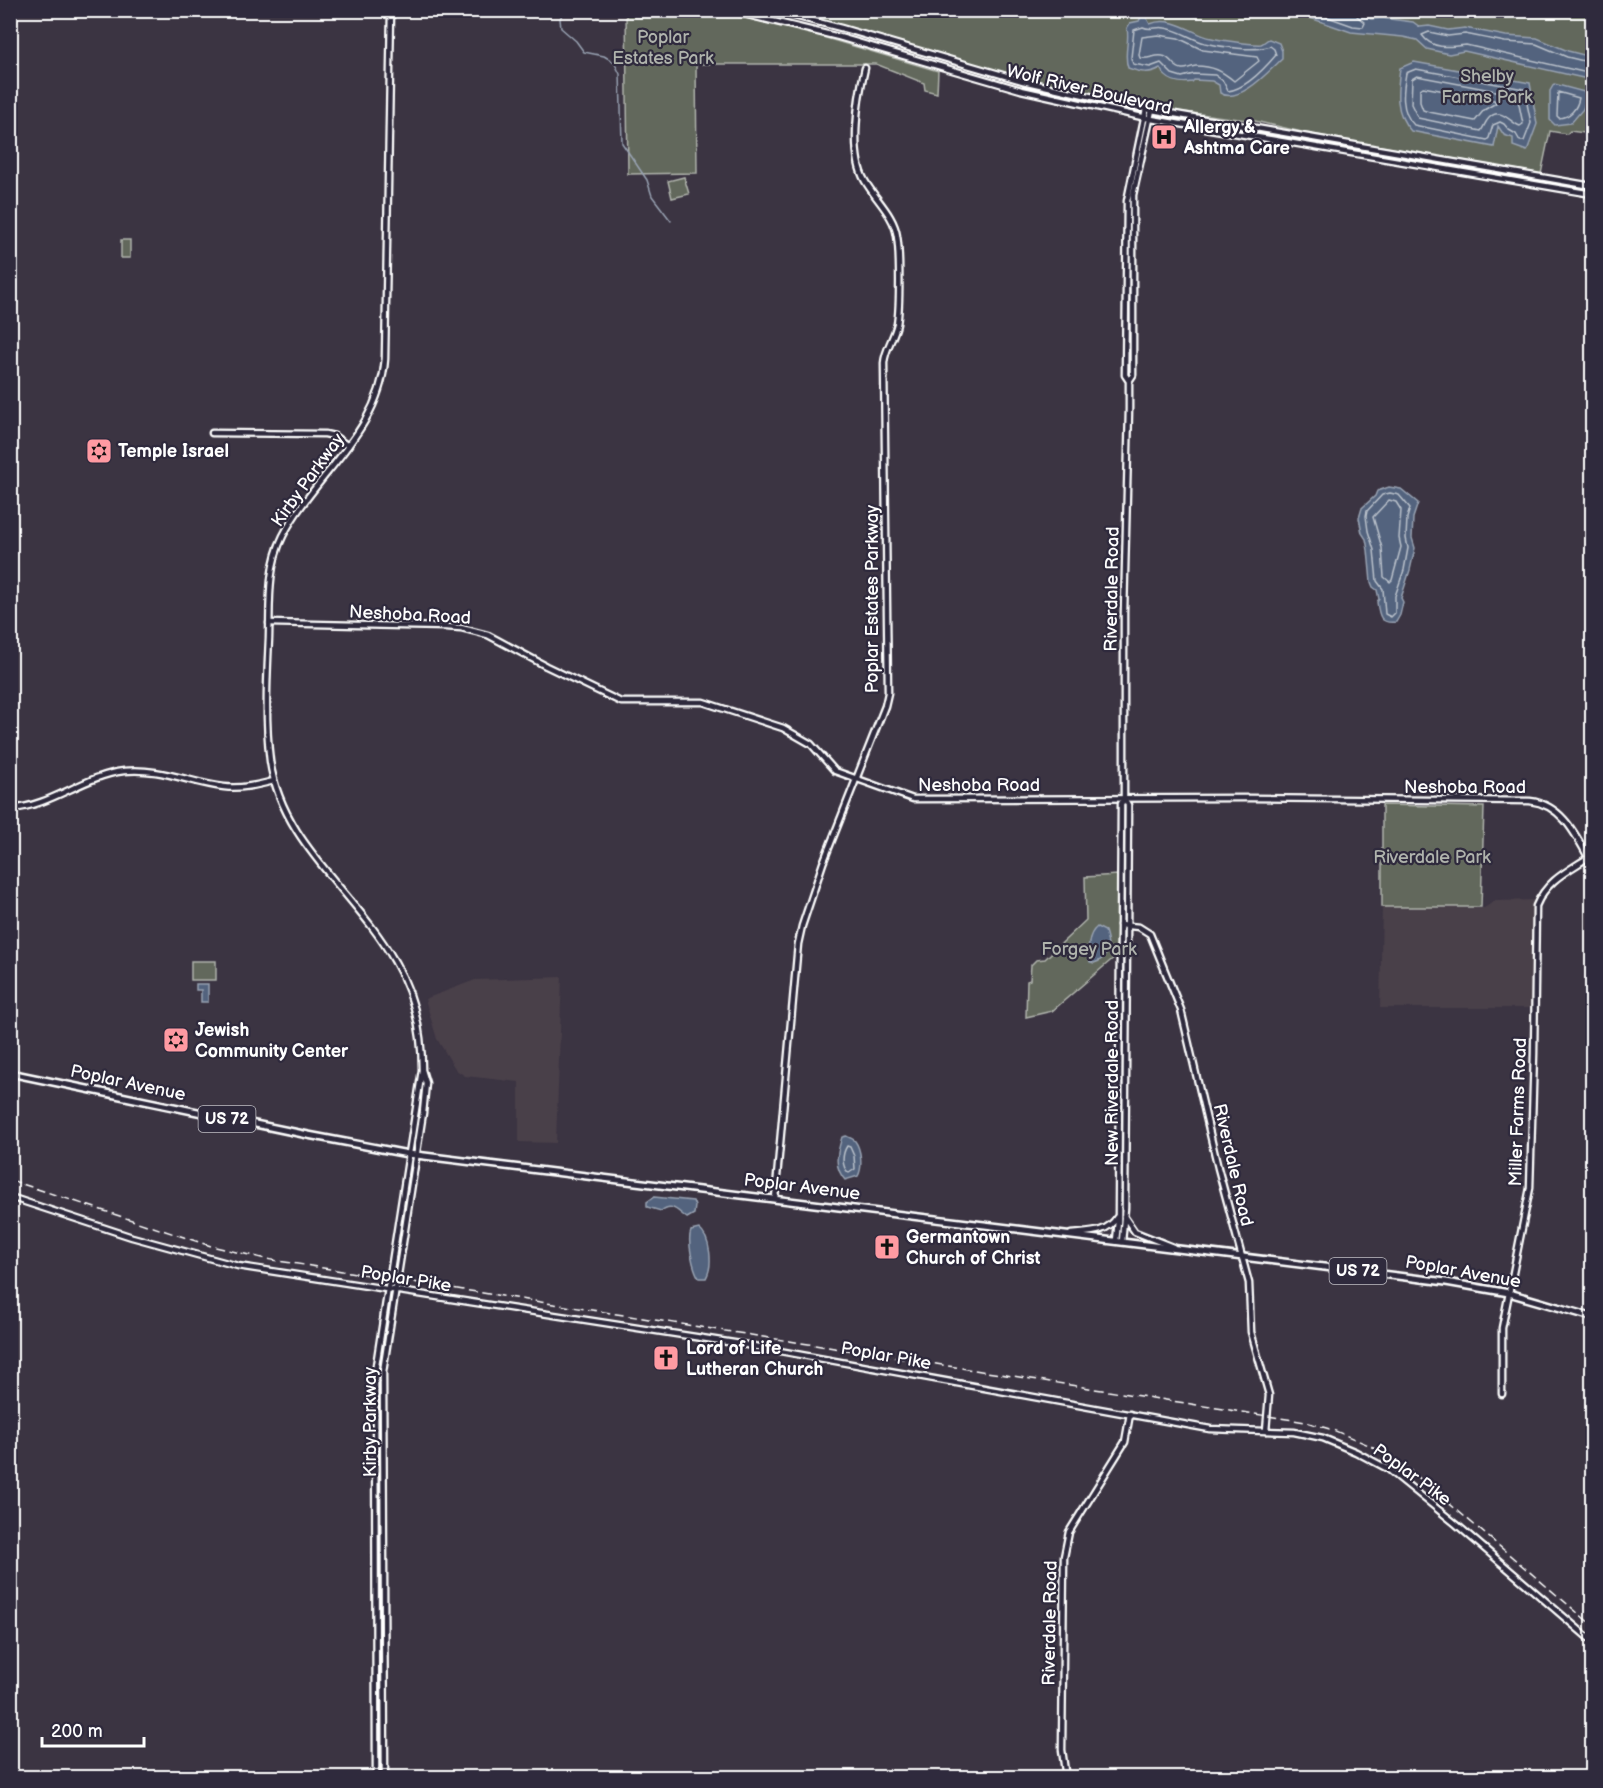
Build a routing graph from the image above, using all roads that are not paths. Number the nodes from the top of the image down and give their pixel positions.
1 (391, 10) edge
2 (728, 10) edge
3 (771, 10) edge
4 (865, 68) dead end
5 (1146, 109) junction
6 (1152, 110) junction
7 (1147, 118) junction
8 (1593, 186) edge
9 (1593, 194) edge
10 (212, 433) dead end
11 (348, 446) junction
12 (269, 623) junction
13 (855, 780) junction
14 (274, 781) junction
15 (1124, 798) junction
16 (10, 809) edge
17 (1591, 856) edge
18 (1593, 864) edge
19 (1120, 925) junction
20 (1127, 925) junction
21 (422, 1070) junction
22 (10, 1073) edge
23 (408, 1154) junction
24 (417, 1155) junction
25 (10, 1197) edge
26 (776, 1199) junction
27 (1118, 1215) junction
28 (1124, 1215) junction
29 (1065, 1235) junction
30 (1119, 1241) junction
31 (1179, 1248) junction
32 (1241, 1256) junction
33 (387, 1290) junction
34 (395, 1291) junction
35 (1509, 1293) junction
36 (1593, 1317) edge
37 (1502, 1394) dead end
38 (1130, 1414) junction
39 (1266, 1431) junction
40 (1593, 1641) edge
41 (376, 1778) edge
42 (385, 1778) edge
43 (1066, 1778) edge

1 - 11 main road, Kirby Parkway
2 - 7 main road, Wolf River Boulevard
3 - 5 main road, Wolf River Boulevard
4 - 13 main road, Poplar Estates Parkway
5 - 6 main road, Wolf River Boulevard
5 - 7 main road, Riverdale Road
6 - 7 main road, Riverdale Road
6 - 8 main road, Wolf River Boulevard
7 - 9 main road, Wolf River Boulevard
7 - 15 main road, Riverdale Road
10 - 11 main road
11 - 12 main road, Kirby Parkway
12 - 13 main road, Neshoba Road
12 - 14 main road, Kirby Parkway
13 - 15 main road, Neshoba Road
13 - 26 main road, Poplar Estates Parkway
14 - 16 main road
14 - 21 main road, Kirby Parkway
15 - 17 main road, Neshoba Road
15 - 19 main road, Riverdale Road
15 - 20 main road, Riverdale Road
17 - 18 main road, Neshoba Road
17 - 35 main road, Miller Farms Road
19 - 20 main road, Riverdale Road
19 - 27 main road, New Riverdale Road
20 - 28 main road, New Riverdale Road
20 - 32 main road, Riverdale Road
21 - 23 main road, Kirby Parkway
21 - 24 main road, Kirby Parkway
22 - 23 main road, Poplar Avenue / US 72
23 - 24 main road, Poplar Avenue / US 72
23 - 33 main road, Kirby Parkway
24 - 26 main road, Poplar Avenue / US 72
24 - 34 main road, Kirby Parkway
25 - 33 main road, Poplar Pike
26 - 29 main road, Poplar Avenue / US 72
27 - 29 main road
27 - 30 main road, New Riverdale Road
28 - 30 main road, New Riverdale Road
28 - 31 main road
29 - 30 main road, Poplar Avenue / US 72
30 - 31 main road, Poplar Avenue / US 72
31 - 32 main road, Poplar Avenue / US 72
32 - 35 main road, Poplar Avenue / US 72
32 - 39 main road, Riverdale Road
33 - 34 main road, Poplar Pike
33 - 41 main road, Kirby Parkway
34 - 38 main road, Poplar Pike
34 - 42 main road, Kirby Parkway
35 - 36 main road, Poplar Avenue / US 72
35 - 37 main road, Miller Farms Road
38 - 39 main road, Poplar Pike
38 - 43 main road, Riverdale Road
39 - 40 main road, Poplar Pike

